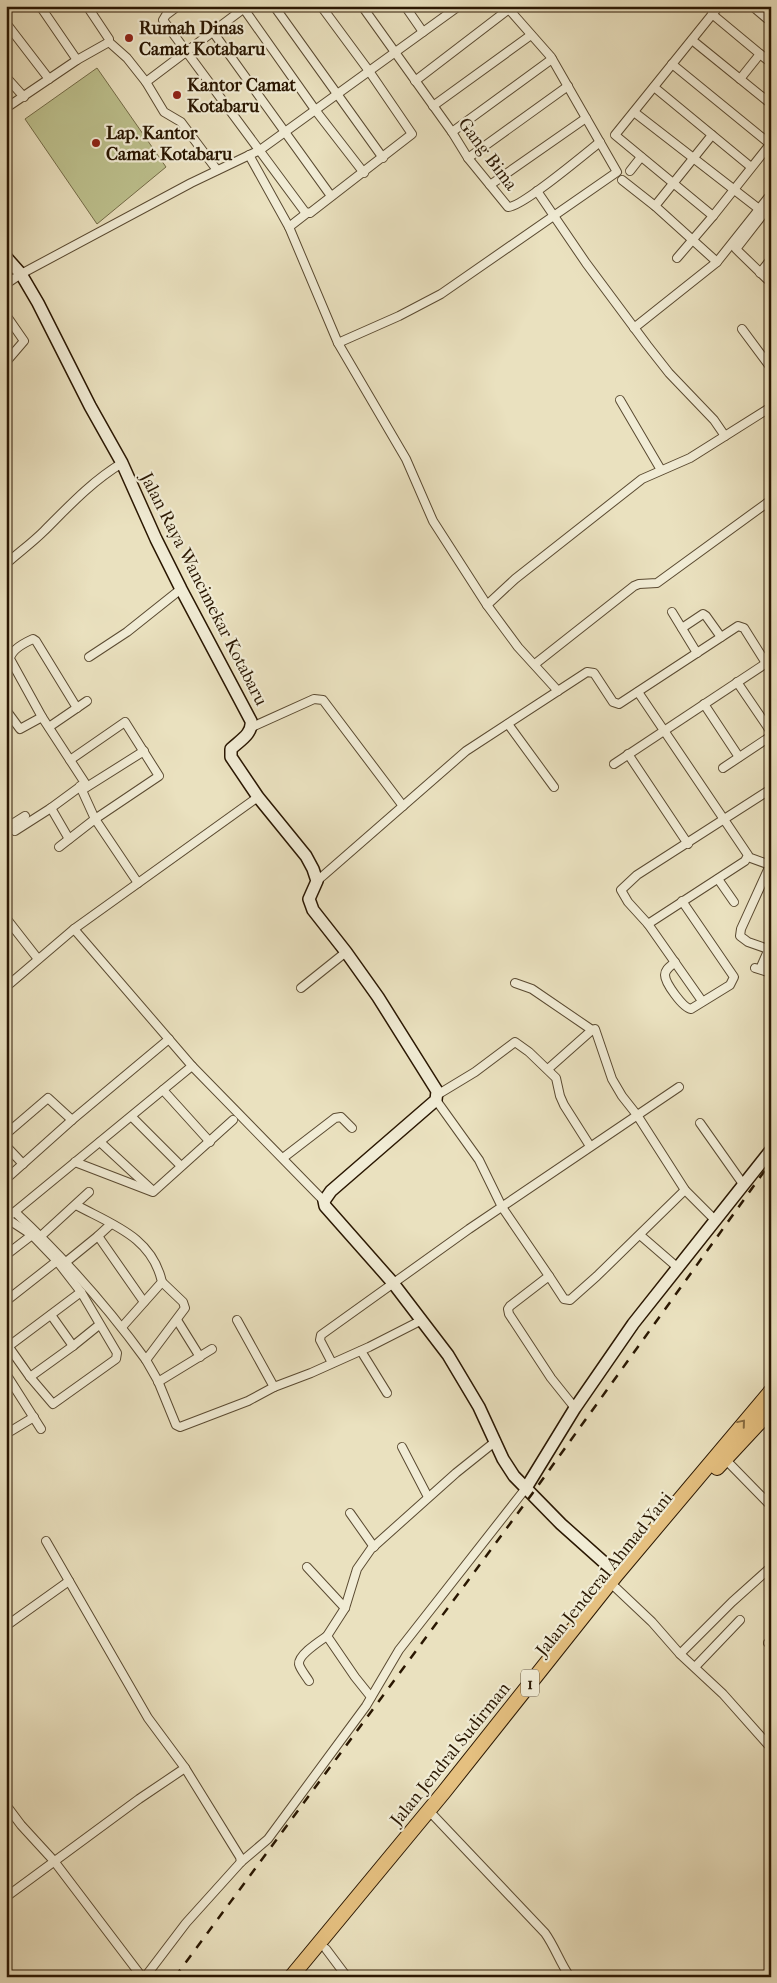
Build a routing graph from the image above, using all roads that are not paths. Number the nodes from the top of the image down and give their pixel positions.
1 (40, 6) edge
2 (87, 6) edge
3 (178, 6) edge
4 (274, 6) edge
5 (321, 6) edge
6 (362, 6) edge
7 (405, 6) edge
8 (459, 6) edge
9 (719, 6) edge
10 (752, 6) edge
11 (246, 8) edge
12 (507, 8) edge
13 (712, 14) junction
14 (771, 22) edge
15 (6, 23) edge
16 (213, 32) junction
17 (423, 32) junction
18 (531, 35) junction
19 (692, 40) junction
20 (109, 42) junction
21 (187, 51) junction
22 (395, 52) junction
23 (760, 54) junction
24 (552, 59) junction
25 (77, 60) junction
26 (771, 63) edge
27 (672, 64) junction
28 (369, 71) junction
29 (6, 77) edge
30 (49, 79) junction
31 (740, 80) junction
32 (415, 81) junction
33 (146, 82) junction
34 (568, 86) junction
35 (654, 87) junction
36 (337, 94) junction
37 (24, 97) junction
38 (771, 104) edge
39 (433, 106) junction
40 (6, 108) edge
41 (316, 111) junction
42 (634, 112) junction
43 (586, 118) junction
44 (285, 132) junction
45 (452, 132) junction
46 (712, 135) junction
47 (600, 142) junction
48 (770, 144) edge
49 (260, 150) junction
50 (249, 155) junction
51 (641, 157) junction
52 (383, 158) junction
53 (468, 158) junction
54 (693, 159) junction
55 (751, 168) junction
56 (217, 170) junction
57 (630, 171) dead end
58 (364, 173) junction
59 (622, 180) dead end
60 (674, 183) junction
61 (490, 185) junction
62 (537, 191) junction
63 (733, 191) junction
64 (771, 194) edge
65 (332, 196) junction
66 (771, 204) edge
67 (655, 206) junction
68 (759, 209) junction
69 (307, 213) junction
70 (555, 215) junction
71 (713, 216) junction
72 (289, 227) junction
73 (693, 241) junction
74 (6, 257) edge
75 (677, 258) dead end
76 (771, 259) edge
77 (717, 262) junction
78 (760, 273) junction
79 (21, 274) junction
80 (771, 283) edge
81 (6, 284) edge
82 (6, 315) edge
83 (634, 328) junction
84 (742, 329) dead end
85 (338, 343) junction
86 (6, 362) edge
87 (771, 368) edge
88 (620, 400) dead end
89 (771, 407) edge
90 (725, 436) junction
91 (122, 463) junction
92 (661, 470) junction
93 (771, 500) edge
94 (6, 564) edge
95 (180, 589) junction
96 (487, 606) junction
97 (672, 612) dead end
98 (682, 628) junction
99 (721, 637) junction
100 (697, 653) junction
101 (89, 657) dead end
102 (768, 662) edge
103 (535, 664) junction
104 (737, 682) junction
105 (558, 692) junction
106 (638, 692) junction
107 (87, 701) dead end
108 (704, 704) junction
109 (77, 708) junction
110 (6, 710) edge
111 (42, 717) junction
112 (508, 724) junction
113 (49, 727) junction
114 (252, 727) junction
115 (664, 731) junction
116 (771, 732) edge
117 (771, 736) edge
118 (144, 750) junction
119 (628, 754) junction
120 (739, 757) junction
121 (70, 760) junction
122 (614, 764) dead end
123 (723, 768) dead end
124 (554, 787) dead end
125 (81, 788) junction
126 (771, 789) edge
127 (258, 797) junction
128 (403, 806) junction
129 (51, 808) junction
130 (25, 816) dead end
131 (95, 819) junction
132 (724, 819) junction
133 (6, 828) edge
134 (15, 830) dead end
135 (69, 839) junction
136 (688, 844) junction
137 (59, 847) dead end
138 (748, 857) junction
139 (770, 864) edge
140 (718, 879) junction
141 (317, 881) junction
142 (138, 883) junction
143 (682, 901) junction
144 (734, 902) dead end
145 (6, 918) edge
146 (648, 924) junction
147 (74, 929) junction
148 (770, 947) edge
149 (346, 952) junction
150 (38, 959) junction
151 (675, 962) junction
152 (771, 973) edge
153 (515, 983) dead end
154 (6, 987) edge
155 (301, 988) dead end
156 (702, 1001) junction
157 (592, 1030) junction
158 (169, 1039) junction
159 (192, 1066) junction
160 (548, 1069) junction
161 (679, 1087) dead end
162 (163, 1090) junction
163 (437, 1098) junction
164 (637, 1115) junction
165 (132, 1117) junction
166 (72, 1120) junction
167 (233, 1120) dead end
168 (700, 1123) dead end
169 (352, 1128) dead end
170 (6, 1134) edge
171 (100, 1142) junction
172 (210, 1142) junction
173 (6, 1146) edge
174 (590, 1146) junction
175 (771, 1150) edge
176 (283, 1158) junction
177 (76, 1162) junction
178 (23, 1164) junction
179 (181, 1166) junction
180 (6, 1179) edge
181 (743, 1184) junction
182 (685, 1190) junction
183 (89, 1192) dead end
184 (153, 1192) junction
185 (324, 1201) junction
186 (76, 1205) junction
187 (502, 1207) junction
188 (15, 1212) junction
189 (7, 1218) edge
190 (714, 1220) junction
191 (111, 1224) junction
192 (32, 1235) junction
193 (640, 1235) junction
194 (41, 1236) junction
195 (98, 1236) junction
196 (6, 1255) edge
197 (57, 1261) junction
198 (66, 1262) junction
199 (677, 1267) junction
200 (549, 1276) junction
201 (162, 1282) junction
202 (393, 1283) junction
203 (81, 1292) junction
204 (6, 1301) edge
205 (144, 1302) junction
206 (51, 1315) junction
207 (177, 1320) junction
208 (236, 1320) dead end
209 (422, 1320) junction
210 (99, 1325) junction
211 (122, 1327) junction
212 (8, 1345) edge
213 (73, 1346) junction
214 (212, 1349) dead end
215 (361, 1351) junction
216 (200, 1357) junction
217 (146, 1360) junction
218 (332, 1363) junction
219 (6, 1374) edge
220 (30, 1378) junction
221 (158, 1382) junction
222 (9, 1385) edge
223 (274, 1387) junction
224 (771, 1391) edge
225 (387, 1393) dead end
226 (575, 1408) junction
227 (771, 1410) edge
228 (34, 1417) junction
229 (41, 1429) dead end
230 (6, 1434) edge
231 (496, 1441) junction
232 (402, 1447) dead end
233 (725, 1459) junction
234 (526, 1488) junction
235 (428, 1497) junction
236 (771, 1506) edge
237 (350, 1513) dead end
238 (46, 1540) dead end
239 (374, 1546) junction
240 (307, 1567) dead end
241 (771, 1567) edge
242 (617, 1574) junction
243 (69, 1581) junction
244 (616, 1588) junction
245 (345, 1608) junction
246 (740, 1620) dead end
247 (6, 1626) edge
248 (327, 1636) junction
249 (680, 1654) junction
250 (695, 1667) junction
251 (309, 1681) dead end
252 (371, 1697) junction
253 (771, 1748) edge
254 (185, 1768) junction
255 (6, 1805) edge
256 (433, 1815) junction
257 (54, 1861) junction
258 (241, 1862) junction
259 (6, 1897) edge
260 (326, 1949) junction
261 (143, 1977) edge
262 (291, 1977) edge
263 (301, 1977) edge
264 (347, 1977) edge
265 (570, 1977) edge

1 - 25 street
2 - 20 street
3 - 21 street
4 - 36 street
5 - 28 street
6 - 22 street, Gang Bima
7 - 17 street
8 - 17 street
9 - 13 street
10 - 14 street
11 - 16 street
11 - 41 street
12 - 18 street
12 - 32 street
13 - 19 street
13 - 23 street
15 - 30 street
16 - 21 street
16 - 44 street
17 - 22 street
18 - 24 street
18 - 39 street
19 - 27 street
19 - 31 street
20 - 25 street
20 - 33 street
21 - 33 street
21 - 49 street
22 - 28 street
22 - 32 street, Gang Bima
23 - 26 street
23 - 31 street
24 - 34 street
24 - 45 street
25 - 30 street
27 - 35 street
27 - 48 street
28 - 36 street
28 - 52 street
29 - 37 street
30 - 37 street
31 - 38 street
32 - 39 street, Gang Bima
33 - 56 street
34 - 43 street
34 - 53 street
35 - 42 street
35 - 46 street
36 - 41 street
36 - 52 street
37 - 40 street
39 - 45 street, Gang Bima
41 - 44 street
41 - 58 street
42 - 51 street
42 - 54 street
43 - 47 street
43 - 61 street
44 - 49 street
44 - 65 street
45 - 53 street, Gang Bima
46 - 54 street
46 - 55 street
47 - 62 street, Gang Bima
47 - 70 street
48 - 55 street
49 - 50 street
49 - 69 street
50 - 56 street
50 - 72 street
51 - 57 street
51 - 60 street
52 - 58 street
53 - 61 street, Gang Bima
54 - 60 street
54 - 63 street
55 - 63 street
56 - 79 street
58 - 65 street
59 - 67 street
60 - 67 street
60 - 71 street
61 - 62 street, Gang Bima
62 - 70 street
63 - 68 street
63 - 71 street
64 - 68 street
65 - 69 street
66 - 78 street
67 - 73 street
68 - 77 street
69 - 72 street
70 - 83 street
70 - 85 street
71 - 73 street
72 - 85 street
73 - 75 street
73 - 77 street
74 - 79 street, Jalan Raya Wancimekar Kotabaru
76 - 78 street
77 - 83 street
78 - 80 street
79 - 81 street
79 - 91 street, Jalan Raya Wancimekar Kotabaru
82 - 86 street
83 - 90 street
84 - 87 street
85 - 96 street
88 - 92 street
89 - 90 street
90 - 92 street
91 - 94 street
91 - 95 street, Jalan Raya Wancimekar Kotabaru
92 - 96 street
93 - 103 street
95 - 101 street
95 - 114 street, Jalan Raya Wancimekar Kotabaru
96 - 103 street
97 - 98 street
98 - 99 street
98 - 100 street
99 - 100 street
99 - 102 street
100 - 106 street
102 - 104 street
103 - 105 street
104 - 108 street
104 - 116 street
105 - 106 street
105 - 112 street
106 - 115 street
107 - 109 street
108 - 115 street
108 - 120 street
109 - 111 street
109 - 113 street
110 - 111 street
111 - 113 street
112 - 124 street
112 - 128 street
113 - 121 street
114 - 127 street, Jalan Raya Wancimekar Kotabaru
114 - 128 street
115 - 119 street
115 - 132 street
117 - 120 street
118 - 121 street
118 - 125 street
118 - 131 street
119 - 122 street
119 - 136 street
120 - 123 street
121 - 125 street
125 - 129 street
125 - 131 street
126 - 132 street
127 - 141 street, Jalan Raya Wancimekar Kotabaru
127 - 142 street
128 - 141 street
129 - 134 street
129 - 135 street
130 - 133 street
131 - 135 street
131 - 142 street
132 - 136 street
132 - 138 street
135 - 137 street
136 - 146 street
138 - 139 street
138 - 140 street
139 - 148 street
140 - 143 street
140 - 144 street
141 - 149 street
142 - 147 street
143 - 146 street
143 - 156 street
145 - 150 street
146 - 151 street
147 - 150 street
147 - 158 street
148 - 152 street
149 - 155 street
149 - 163 street
150 - 154 street
151 - 156 street
151 - 156 street
153 - 157 street
157 - 160 street
157 - 164 street
158 - 159 street
158 - 166 street
159 - 162 street
159 - 176 street
160 - 163 street
160 - 174 street
161 - 164 street
162 - 165 street
162 - 172 street
163 - 185 street
163 - 187 street
164 - 174 street
164 - 182 street
165 - 171 street
165 - 179 street
166 - 170 street
166 - 178 street
167 - 172 street
168 - 181 street
169 - 176 street
171 - 177 street
171 - 184 street
172 - 179 street
173 - 178 street
174 - 187 street
175 - 181 street
176 - 185 street
177 - 184 street
177 - 188 street
178 - 180 street
179 - 184 street
181 - 190 street
182 - 190 street
182 - 193 street
183 - 186 street
185 - 202 street
186 - 191 street
186 - 194 street
187 - 200 street
187 - 202 street
188 - 189 street
188 - 194 street
189 - 192 street
190 - 199 street
191 - 195 street
191 - 201 street
192 - 196 street
192 - 197 street
193 - 199 street
193 - 200 street
194 - 198 street
195 - 198 street
195 - 205 street
197 - 203 street
197 - 204 street
198 - 211 street
199 - 226 street
200 - 226 street
201 - 205 street
201 - 207 street
202 - 209 street
202 - 218 street
203 - 206 street
203 - 210 street
205 - 211 street
206 - 212 street
206 - 213 street
207 - 216 street
207 - 217 street
208 - 223 street
209 - 215 street
209 - 231 street
210 - 213 street
210 - 220 street
211 - 217 street
212 - 220 street
213 - 220 street
214 - 216 street
215 - 218 street
215 - 225 street
216 - 221 street
217 - 221 street
218 - 223 street
219 - 222 street
221 - 223 street
222 - 228 street
242 -> 224 highway, Jalan Jendral Sudirman / 1
226 - 234 street
227 - 233 highway, Jalan Jenderal Ahmad Yani / 1
228 - 229 street
228 - 230 street
231 - 234 street
231 - 235 street
232 - 235 street
233 - 236 street
233 - 244 highway, Jalan Jenderal Ahmad Yani / 1
234 - 242 street
234 - 252 street
235 - 239 street
237 - 239 street
238 - 243 street
239 - 245 street
240 - 245 street
241 - 249 street
242 - 262 highway, Jalan Jendral Sudirman / 1
243 - 247 street
243 - 254 street
244 - 249 street
244 - 256 highway, Jalan Jenderal Ahmad Yani / 1
245 - 248 street
246 - 250 street
248 - 251 street
248 - 252 street
249 - 250 street
250 - 253 street
252 - 258 street
254 - 257 street
254 - 258 street
255 - 257 street
256 - 260 highway, Jalan Jenderal Ahmad Yani / 1
256 - 265 street
257 - 259 street
257 - 261 street
258 - 261 street
260 - 263 highway, Jalan Jenderal Ahmad Yani / 1
260 - 264 street

